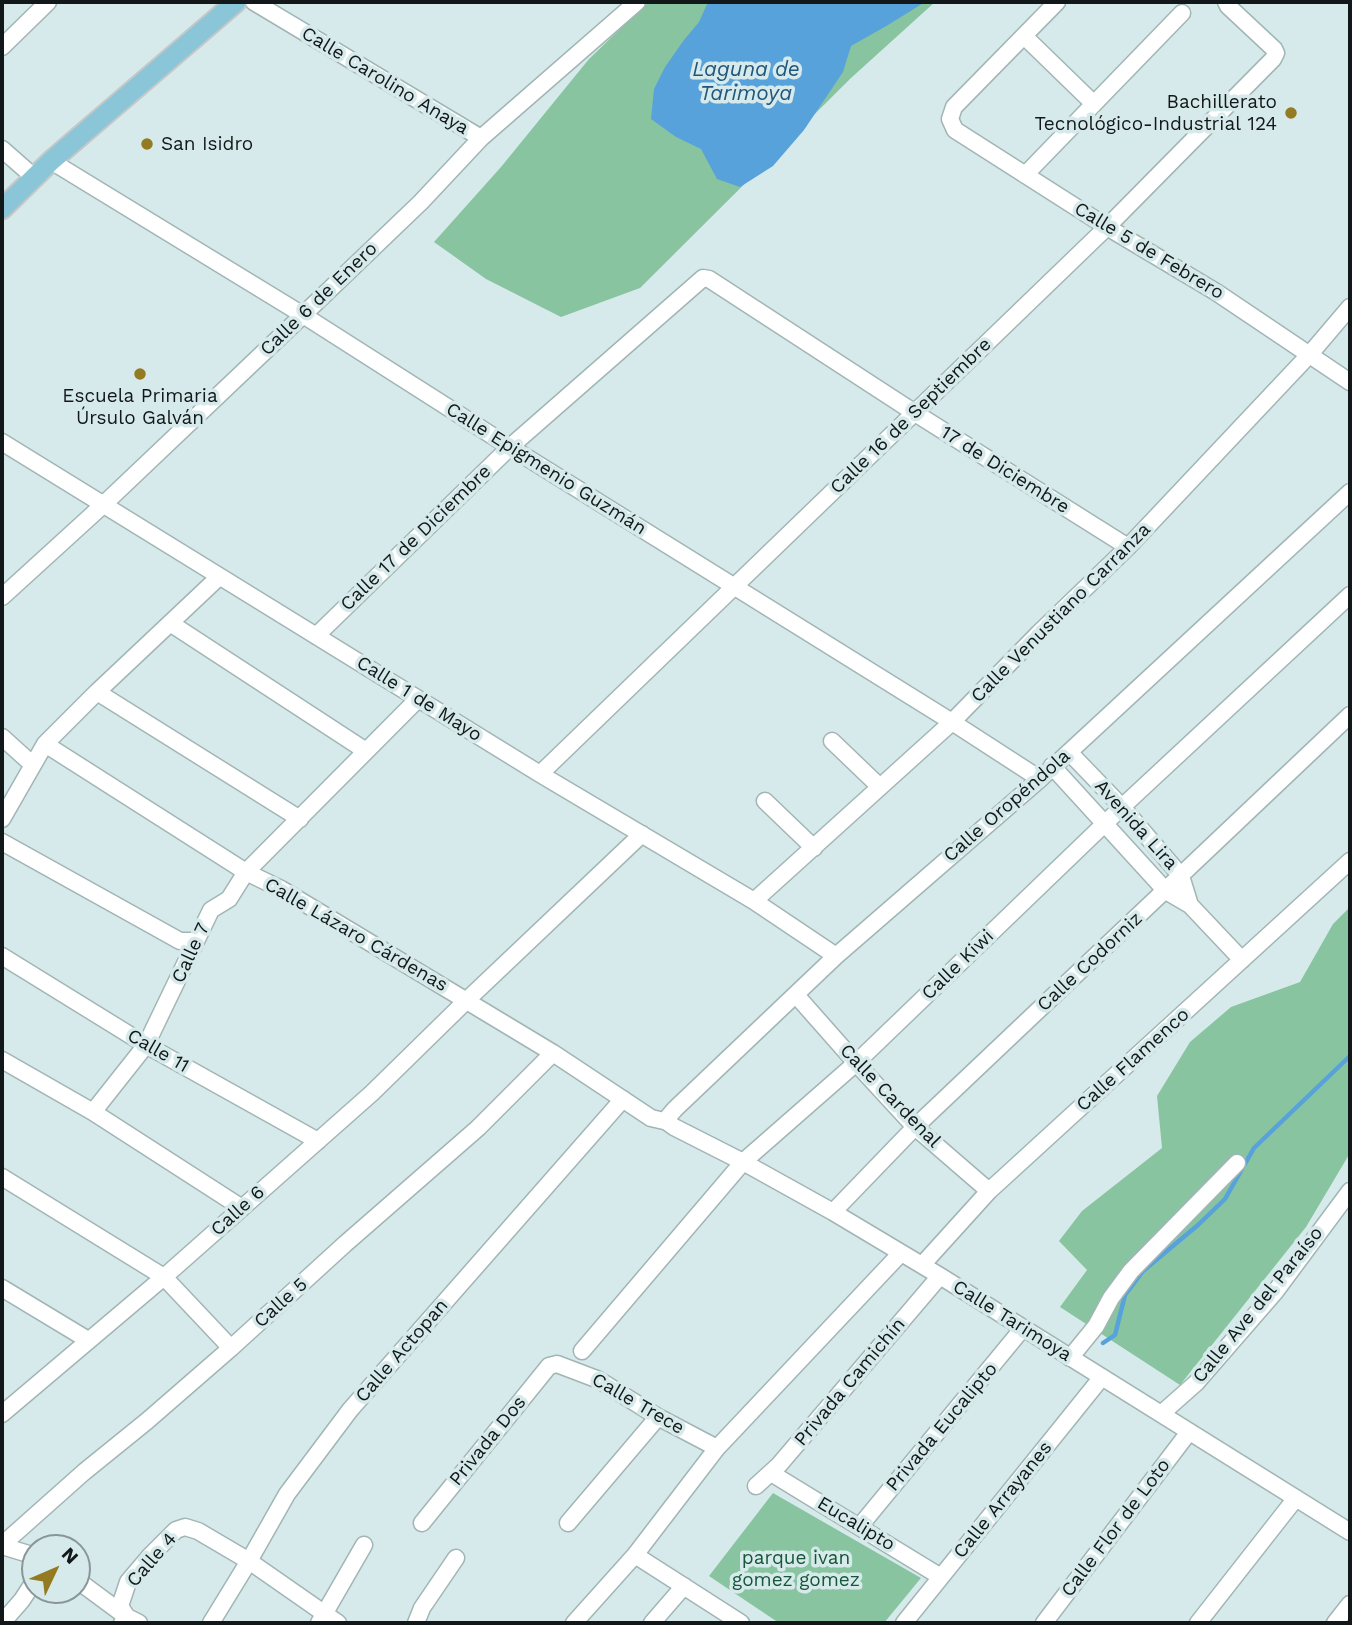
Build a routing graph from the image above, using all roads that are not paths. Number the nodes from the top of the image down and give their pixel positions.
1 (47, 2) edge
2 (236, 2) edge
3 (254, 2) edge
4 (637, 2) edge
5 (1057, 2) edge
6 (1226, 2) edge
7 (1182, 13) dead end
8 (1024, 36) junction
9 (2, 47) edge
10 (1094, 104) junction
11 (481, 138) junction
12 (2, 149) edge
13 (51, 161) junction
14 (1025, 175) junction
15 (35, 178) junction
16 (2, 209) edge
17 (1107, 227) junction
18 (706, 278) joint
19 (1350, 307) edge
20 (303, 315) junction
21 (1310, 354) junction
22 (1350, 382) edge
23 (915, 413) junction
24 (2, 442) edge
25 (510, 447) junction
26 (1350, 492) edge
27 (103, 505) junction
28 (1128, 547) junction
29 (219, 577) junction
30 (734, 586) junction
31 (1350, 595) edge
32 (2, 597) edge
33 (170, 623) junction
34 (316, 636) junction
35 (97, 692) junction
36 (418, 699) junction
37 (1350, 715) edge
38 (952, 722) junction
39 (2, 737) edge
40 (832, 741) dead end
41 (45, 744) junction
42 (366, 751) junction
43 (1069, 752) junction
44 (33, 765) junction
45 (1052, 766) junction
46 (540, 774) junction
47 (1040, 779) junction
48 (880, 787) junction
49 (765, 801) dead end
50 (1122, 807) junction
51 (2, 819) edge
52 (300, 819) junction
53 (1104, 825) junction
54 (642, 834) junction
55 (2, 842) edge
56 (814, 848) junction
57 (1350, 861) edge
58 (246, 872) junction
59 (1181, 876) junction
60 (281, 889) junction
61 (1166, 891) junction
62 (229, 899) junction
63 (754, 901) junction
64 (1190, 905) junction
65 (196, 941) junction
66 (2, 956) edge
67 (836, 956) junction
68 (1242, 960) junction
69 (796, 995) junction
70 (467, 1000) junction
71 (146, 1045) junction
72 (553, 1053) junction
73 (2, 1060) edge
74 (856, 1063) junction
75 (623, 1099) junction
76 (93, 1112) junction
77 (668, 1120) junction
78 (915, 1127) junction
79 (318, 1140) junction
80 (743, 1162) junction
81 (1237, 1163) dead end
82 (2, 1177) edge
83 (989, 1191) junction
84 (1350, 1191) edge
85 (242, 1208) junction
86 (833, 1212) junction
87 (901, 1252) junction
88 (922, 1265) junction
89 (940, 1276) junction
90 (164, 1277) junction
91 (2, 1288) edge
92 (1023, 1328) junction
93 (88, 1340) junction
94 (231, 1348) junction
95 (582, 1351) dead end
96 (1070, 1357) junction
97 (557, 1363) joint
98 (1102, 1377) junction
99 (8, 1399) edge
100 (2, 1414) edge
101 (1161, 1414) junction
102 (657, 1417) junction
103 (1189, 1432) junction
104 (718, 1448) junction
105 (771, 1472) junction
106 (756, 1486) dead end
107 (1296, 1498) junction
108 (422, 1523) dead end
109 (568, 1523) dead end
110 (860, 1526) junction
111 (1350, 1532) edge
112 (2, 1545) edge
113 (364, 1545) dead end
114 (21, 1551) edge
115 (635, 1555) junction
116 (456, 1558) dead end
117 (249, 1561) junction
118 (942, 1577) junction
119 (684, 1586) junction
120 (91, 1591) edge
121 (21, 1602) edge
122 (1350, 1605) edge
123 (321, 1618) edge
124 (130, 1621) edge
125 (2, 1623) edge
126 (211, 1623) edge
127 (338, 1623) edge
128 (416, 1623) edge
129 (574, 1623) edge
130 (652, 1623) edge
131 (741, 1623) edge
132 (904, 1623) edge
133 (1044, 1623) edge
134 (1198, 1623) edge
135 (1335, 1623) edge

1 - 9 street
2 - 13 main road
3 - 11 street, Calle Carolino Anaya
4 - 11 street, Calle 6 de Enero
5 - 8 street
6 - 17 street, Calle 16 de Septiembre
7 - 10 street
8 - 10 street
8 - 14 street, Calle 5 de Febrero
10 - 14 street
11 - 20 street, Calle 6 de Enero
12 - 15 street
13 - 15 main road
13 - 20 street, Calle Epigmenio Guzmán
14 - 17 street, Calle 5 de Febrero
15 - 16 main road
17 - 21 street, Calle 5 de Febrero
17 - 23 street, Calle 16 de Septiembre
18 - 23 street, 17 de Diciembre
18 - 25 street, Calle 17 de Diciembre
19 - 21 street, Calle Venustiano Carranza
20 - 25 street, Calle Epigmenio Guzmán
20 - 27 street, Calle 6 de Enero
21 - 22 street, Calle 5 de Febrero
21 - 28 street, Calle Venustiano Carranza
23 - 28 street, 17 de Diciembre
23 - 30 street, Calle 16 de Septiembre
24 - 27 street, Calle 1 de Mayo
25 - 30 street, Calle Epigmenio Guzmán
25 - 34 street, Calle 17 de Diciembre
26 - 43 street, Calle Oropéndola
27 - 29 street, Calle 1 de Mayo
27 - 32 street, Calle 6 de Enero
28 - 38 street, Calle Venustiano Carranza
29 - 33 street
29 - 34 street, Calle 1 de Mayo
30 - 38 street, Calle Epigmenio Guzmán
30 - 46 street, Calle 16 de Septiembre
31 - 50 street, Calle Kiwi
33 - 35 street
33 - 42 street
34 - 36 street, Calle 1 de Mayo
35 - 41 street
35 - 52 street
36 - 42 street, Calle 7
36 - 46 street, Calle 1 de Mayo
37 - 59 street, Calle Codorniz
38 - 47 street, Calle Epigmenio Guzmán
38 - 48 street, Calle Venustiano Carranza
39 - 44 street
40 - 48 street
41 - 44 street
41 - 58 street, Calle Lázaro Cárdenas
42 - 52 street, Calle 7
43 - 45 street, Calle Oropéndola
43 - 50 street, Avenida Lira
44 - 51 street
45 - 47 street, Calle Oropéndola
45 - 53 street, Avenida Lira
46 - 54 street, Calle 1 de Mayo
47 - 67 street, Calle Oropéndola
48 - 56 street, Calle Venustiano Carranza
49 - 56 street
50 - 53 street, Calle Kiwi
50 - 59 street, Avenida Lira
52 - 58 street, Calle 7
53 - 61 street, Avenida Lira
53 - 74 street, Calle Kiwi
54 - 63 street, Calle 1 de Mayo
54 - 70 street, Calle 6
55 - 65 street
56 - 63 street, Calle Venustiano Carranza
57 - 68 street, Calle Flamenco
58 - 60 street, Calle Lázaro Cárdenas
58 - 62 street, Calle 7
59 - 61 street, Calle Codorniz
59 - 64 street, Avenida Lira
60 - 62 street
60 - 70 street, Calle Lázaro Cárdenas
61 - 64 street, Avenida Lira
61 - 78 street, Calle Codorniz
62 - 65 street, Calle 7
63 - 67 street, Calle 1 de Mayo
64 - 68 street, Avenida Lira
65 - 71 street, Calle 7
66 - 71 street, Calle 11
67 - 69 street, Calle Oropéndola
68 - 83 street, Calle Flamenco
69 - 74 street, Calle Cardenal
69 - 77 street, Calle Oropéndola
70 - 72 street, Calle Lázaro Cárdenas
70 - 79 street, Calle 6
71 - 76 street, Calle 7
71 - 79 street, Calle 11
72 - 75 street, Calle Lázaro Cárdenas
72 - 94 street, Calle 5
73 - 76 street
74 - 78 street, Calle Cardenal
74 - 80 street, Calle Kiwi
75 - 77 street, Calle Lázaro Cárdenas
75 - 117 street, Calle Actopan
76 - 85 street
77 - 80 street, Calle Tarimoya
78 - 83 street, Calle Cardenal
78 - 86 street, Calle Codorniz
79 - 85 street, Calle 6
80 - 86 street, Calle Tarimoya
80 - 95 street, Calle Kiwi
81 - 96 street
82 - 90 street
83 - 88 street, Calle Flamenco
84 - 101 street, Calle Ave del Paraíso
85 - 90 street, Calle 6
86 - 87 street, Calle Tarimoya
87 - 88 street, Calle Tarimoya
87 - 104 street
88 - 89 street, Calle Tarimoya
89 - 92 street, Calle Tarimoya
89 - 105 street, Privada Camichín
90 - 93 street, Calle 6
90 - 94 street
91 - 93 street
92 - 96 street, Calle Tarimoya
92 - 110 street, Privada Eucalipto
93 - 99 street, Calle 6
94 - 112 street, Calle 5
96 - 98 street, Calle Tarimoya
97 - 102 street, Calle Trece
97 - 108 street, Privada Dos
98 - 101 street, Calle Tarimoya
98 - 118 street, Calle Arrayanes
99 - 100 street, Calle 6
101 - 103 street, Calle Tarimoya
102 - 104 street, Calle Trece
102 - 109 street
103 - 107 street, Calle Tarimoya
103 - 133 street, Calle Flor de Loto
104 - 115 street
105 - 106 street, Privada Camichín
105 - 110 street, Eucalipto
107 - 111 street, Calle Tarimoya
107 - 134 street
110 - 118 street, Eucalipto
112 - 114 street
113 - 123 street
115 - 119 street
115 - 129 street
116 - 128 street
117 - 123 street
117 - 124 street, Calle 4
117 - 126 street, Calle Actopan
118 - 132 street, Calle Arrayanes
119 - 130 street
119 - 131 street
120 - 124 street
121 - 125 street
122 - 135 street
123 - 127 street

